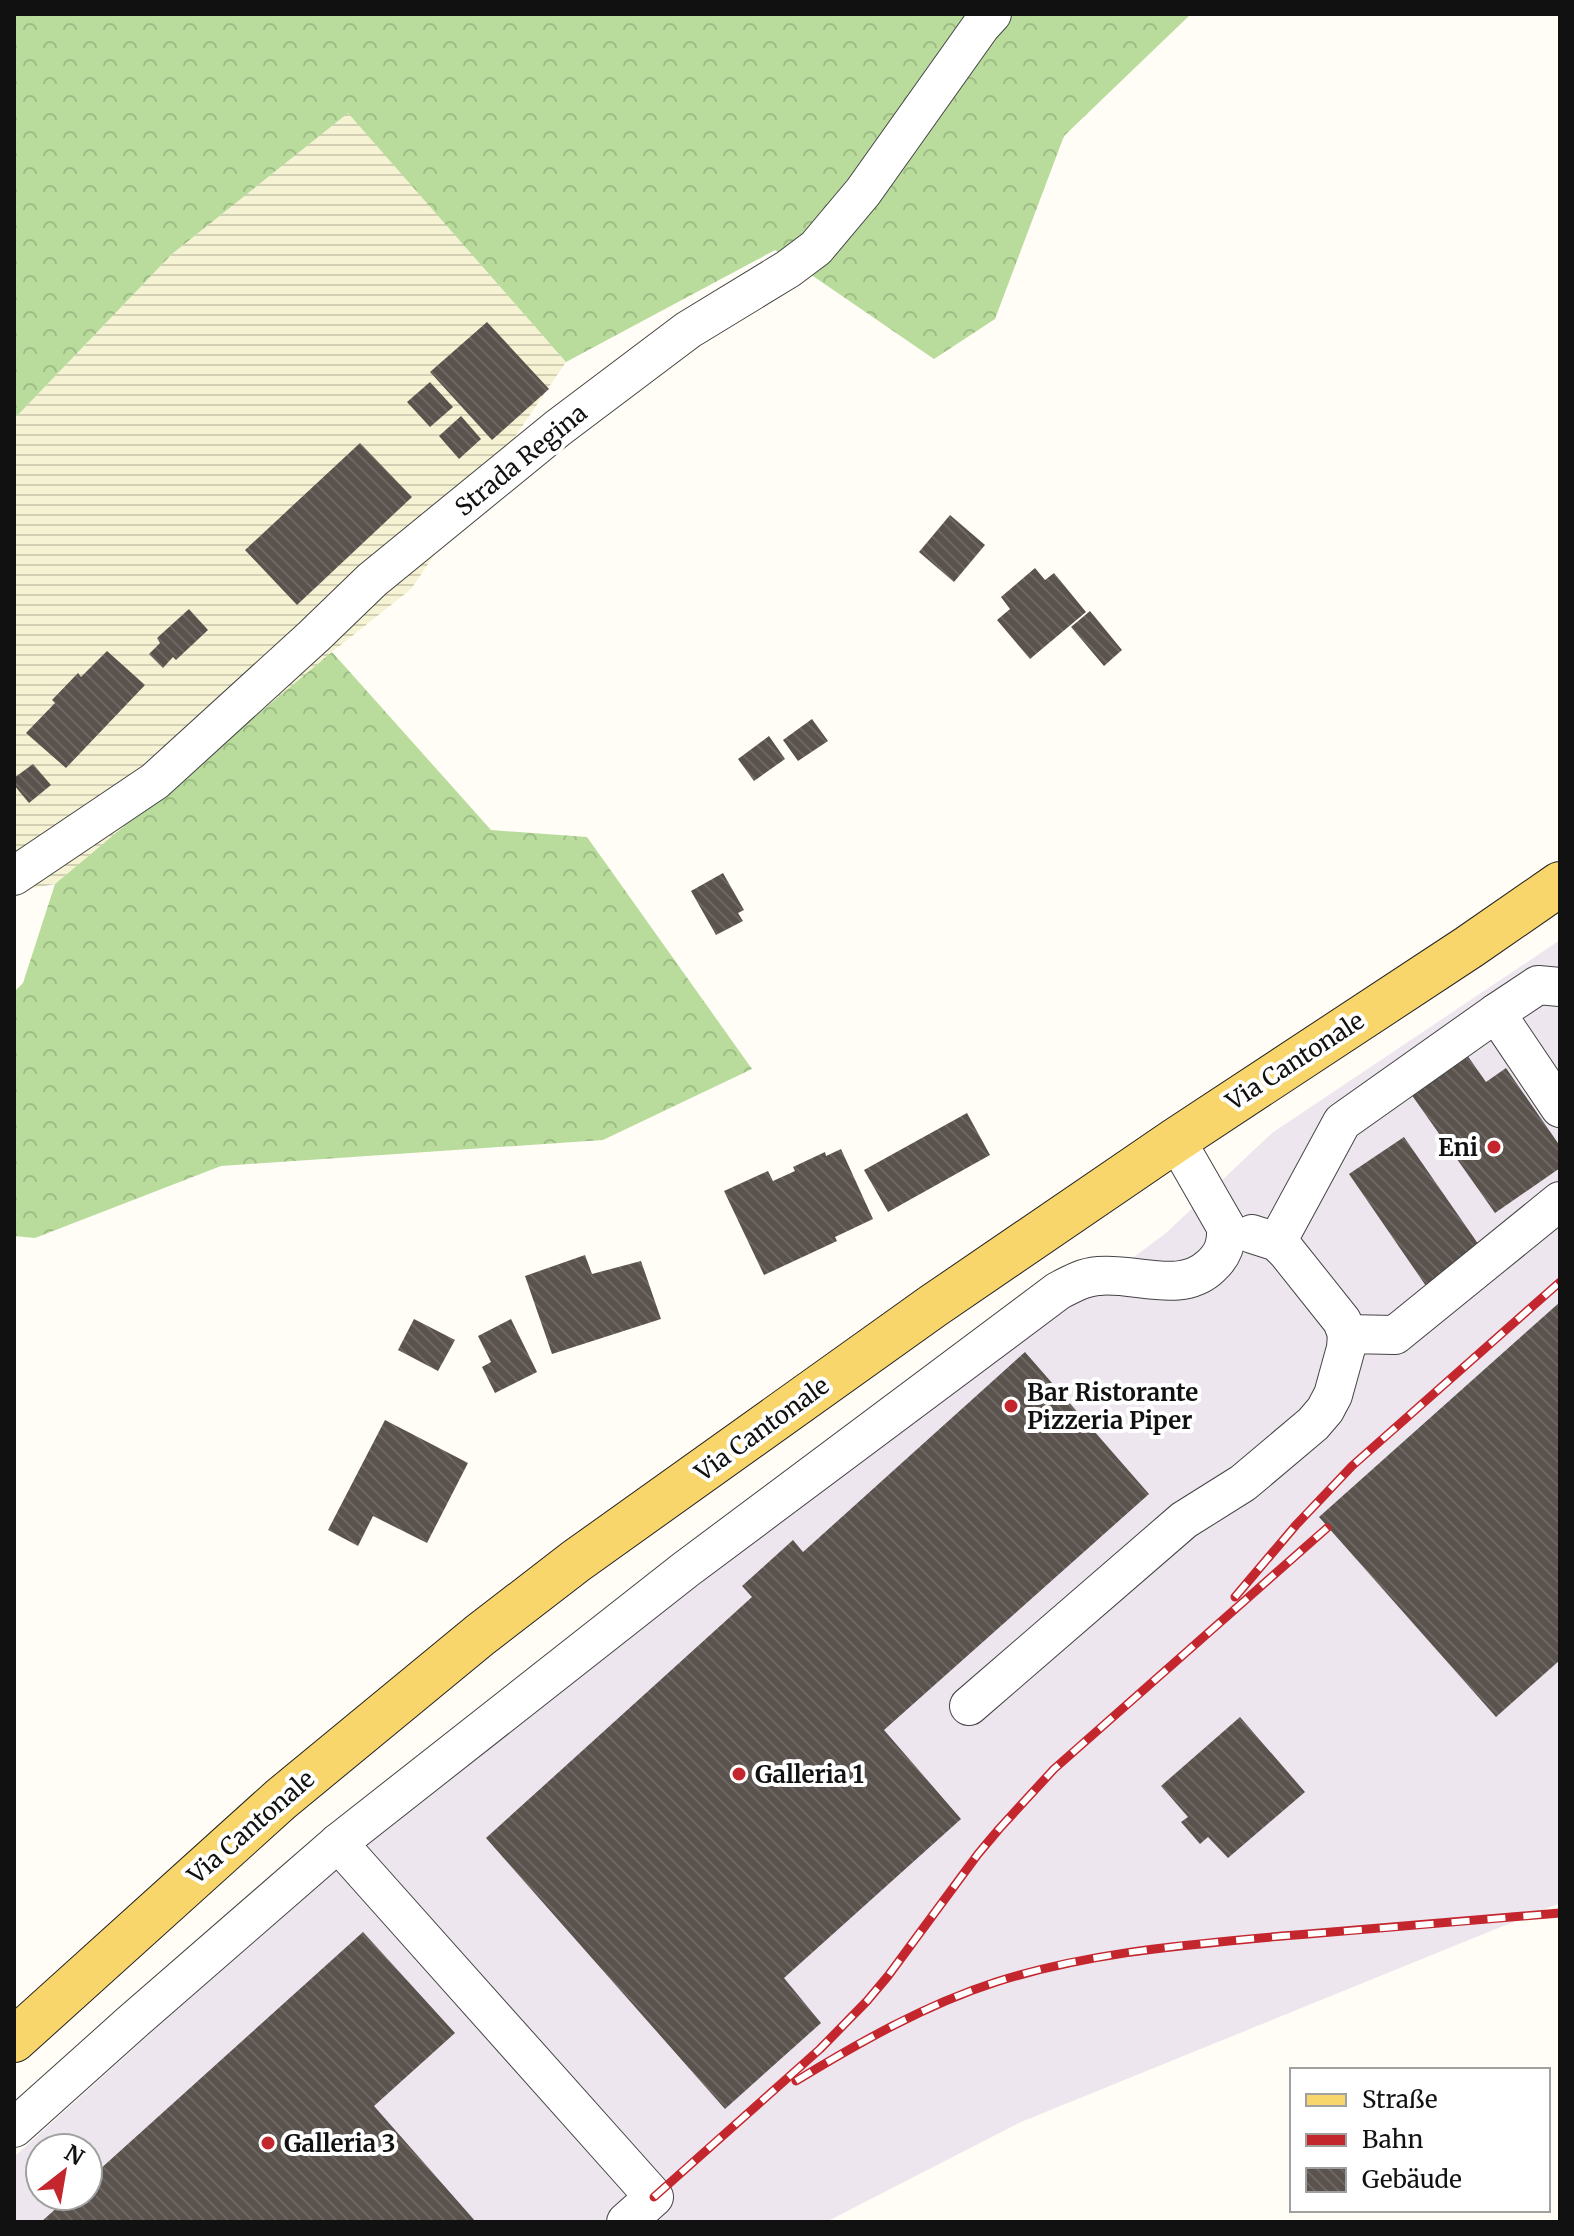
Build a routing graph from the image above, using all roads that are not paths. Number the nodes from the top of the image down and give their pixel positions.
1 (992, 14) edge
2 (14, 876) edge
3 (1560, 884) edge
4 (1560, 987) edge
5 (1496, 1013) junction
6 (1560, 1108) edge
7 (1176, 1140) junction
8 (1560, 1201) edge
9 (1226, 1227) junction
10 (1277, 1242) junction
11 (1347, 1334) junction
12 (969, 1706) dead end
13 (338, 1843) junction
14 (14, 2040) edge
15 (14, 2128) edge
16 (626, 2222) edge

1 - 2 street, Strada Regina
3 - 7 main road, Via Cantonale
4 - 5 street
5 - 6 street
5 - 10 street
7 - 9 street
7 - 14 main road, Via Cantonale
8 - 11 street
9 - 10 street
9 - 13 street
10 - 11 street
11 - 12 street
13 - 15 street
13 - 16 street

